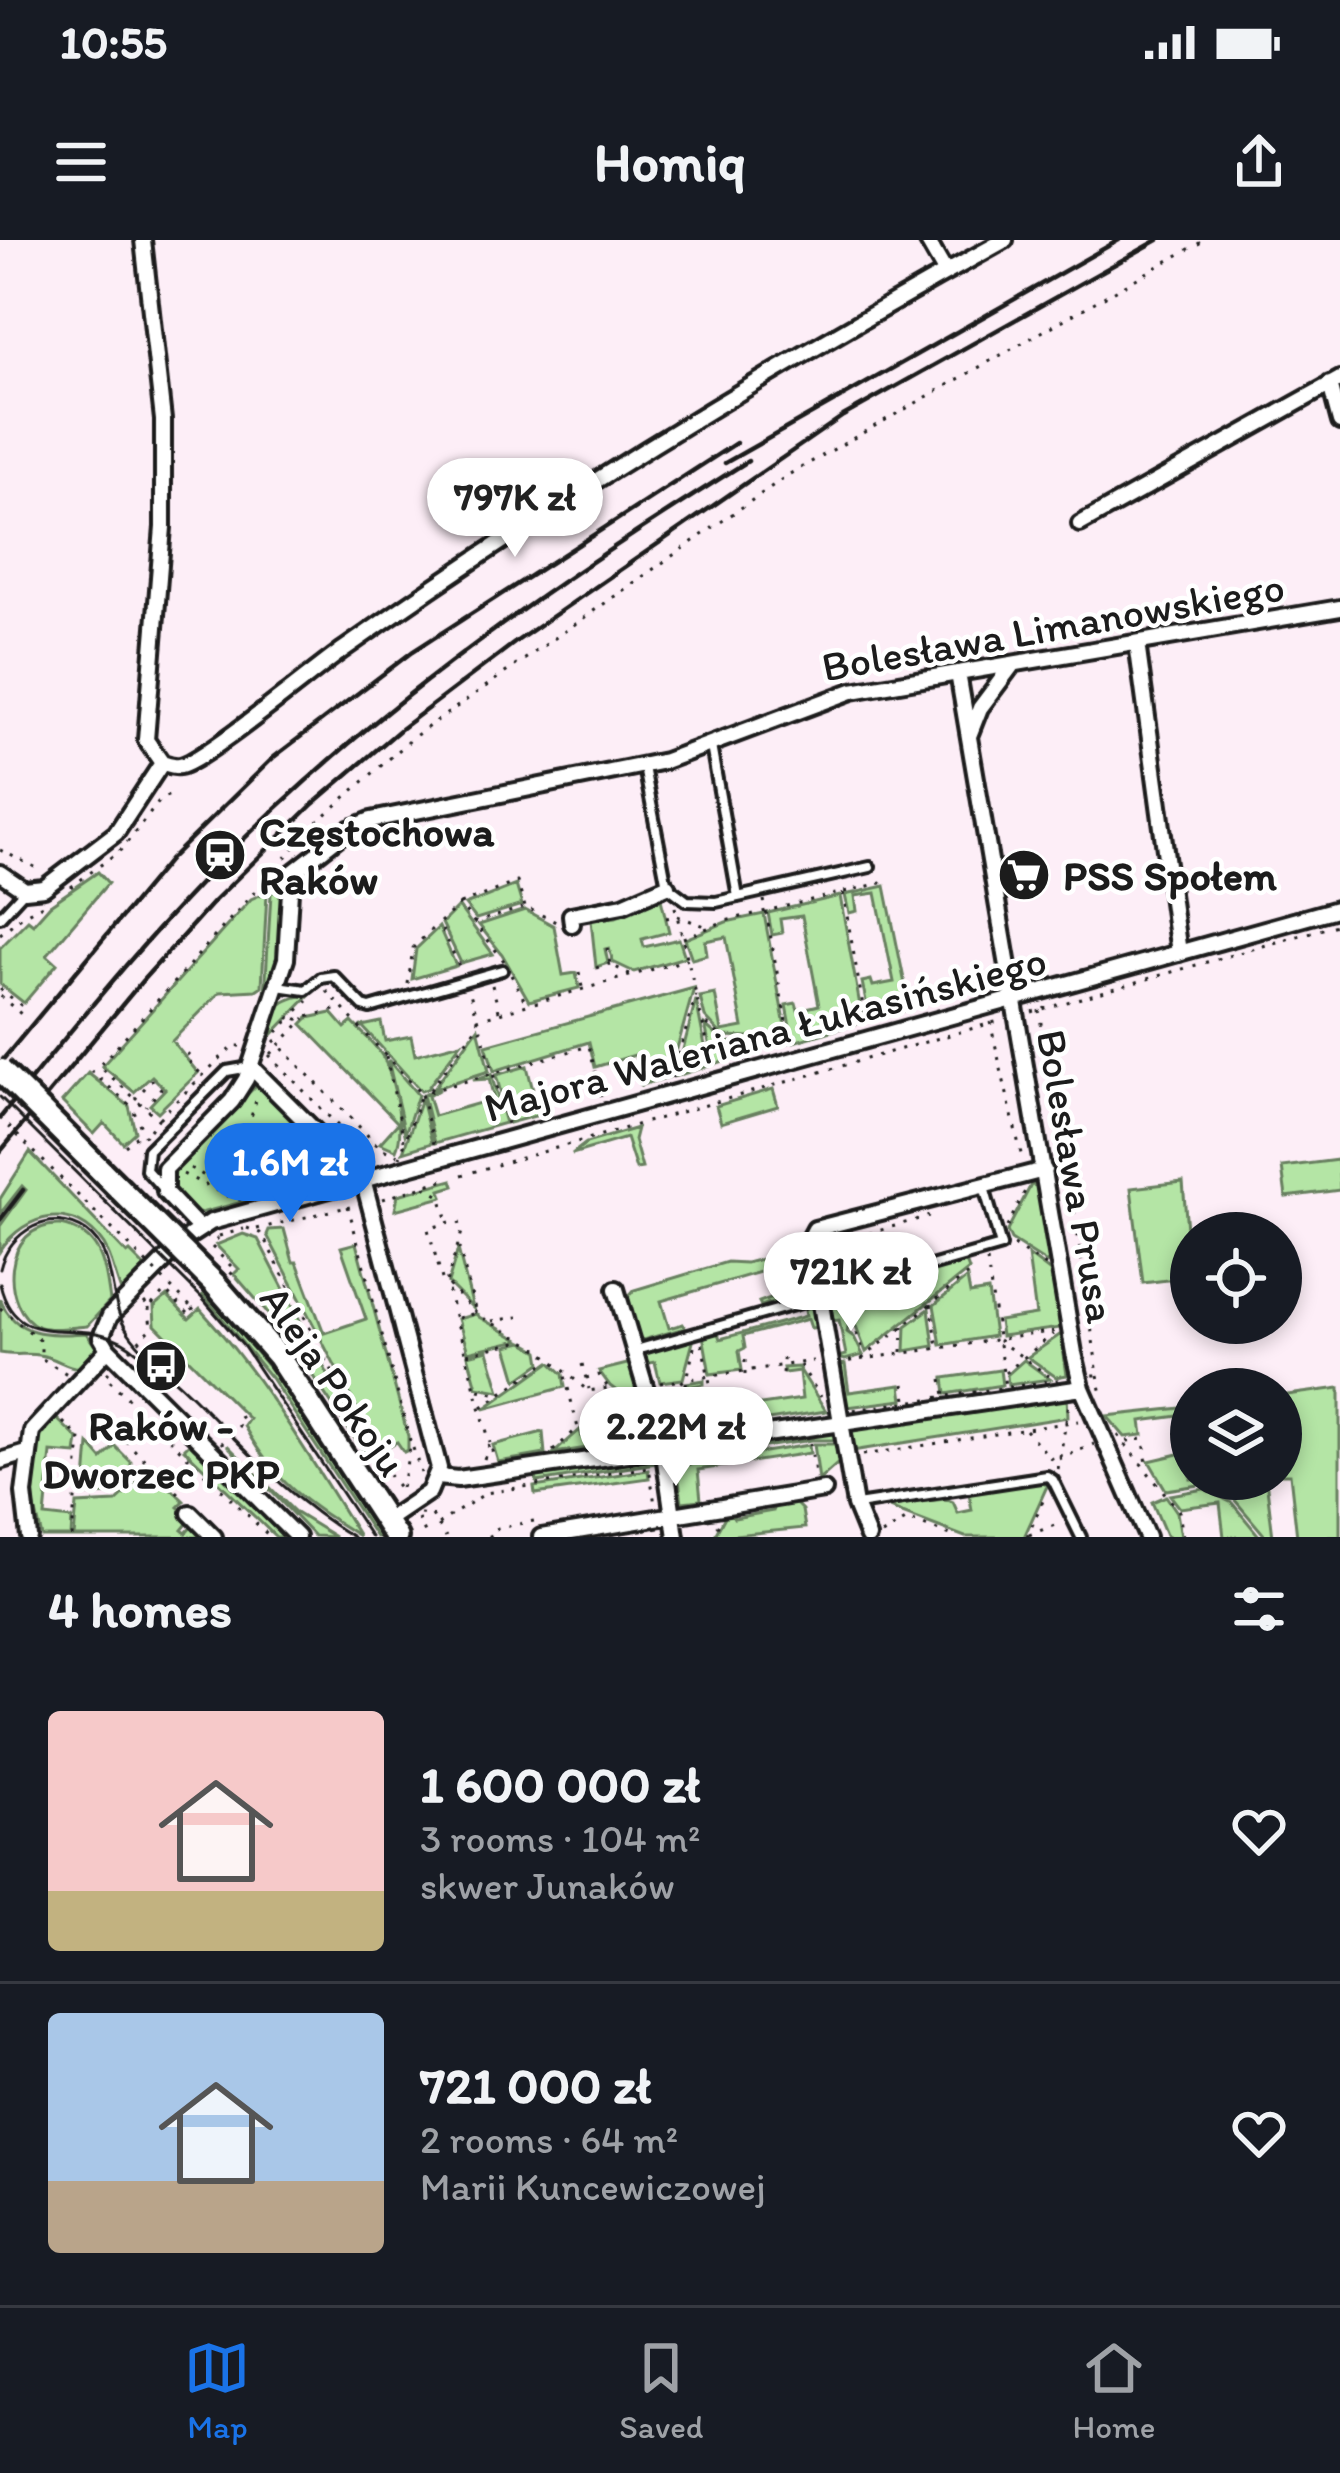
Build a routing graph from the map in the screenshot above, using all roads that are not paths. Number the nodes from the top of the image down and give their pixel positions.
1 (143, 240) edge
2 (927, 240) edge
3 (1005, 240) edge
4 (946, 273) junction
5 (1335, 381) edge
6 (1340, 422) edge
7 (1080, 524) dead end
8 (1340, 608) edge
9 (1137, 643) junction
10 (1013, 664) junction
11 (958, 673) junction
12 (969, 736) junction
13 (711, 746) junction
14 (162, 763) junction
15 (644, 765) junction
16 (870, 867) dead end
17 (2, 878) edge
18 (25, 890) junction
19 (671, 891) junction
20 (738, 897) junction
21 (1340, 908) edge
22 (0, 917) edge
23 (567, 924) road end
24 (1179, 953) junction
25 (502, 970) dead end
26 (278, 986) junction
27 (1013, 1000) junction
28 (251, 1066) junction
29 (0, 1070) edge
30 (1041, 1176) junction
31 (363, 1179) junction
32 (984, 1185) junction
33 (165, 1192) junction
34 (199, 1228) junction
35 (616, 1289) dead end
36 (820, 1298) junction
37 (108, 1349) junction
38 (634, 1351) junction
39 (1079, 1387) junction
40 (841, 1423) junction
41 (670, 1441) junction
42 (27, 1453) junction
43 (0, 1461) edge
44 (431, 1479) junction
45 (824, 1490) dead end
46 (854, 1505) junction
47 (192, 1510) road end
48 (673, 1516) junction
49 (391, 1529) edge
50 (538, 1533) edge
51 (28, 1537) edge
52 (214, 1537) edge
53 (297, 1537) edge
54 (676, 1537) edge
55 (868, 1537) edge
56 (1081, 1537) edge
57 (1147, 1537) edge

1 - 14 street
2 - 4 street
3 - 4 street
4 - 14 street
5 - 6 street
5 - 7 street
8 - 9 street, Bolesława Limanowskiego
9 - 10 street, Bolesława Limanowskiego
9 - 24 street
10 - 11 street, Bolesława Limanowskiego
10 - 12 street
11 - 12 street, Bolesława Prusa
11 - 13 street, Bolesława Limanowskiego
12 - 27 street, Bolesława Prusa
13 - 15 street, Bolesława Limanowskiego
13 - 20 lane
14 - 18 street
15 - 19 lane
15 - 26 street, Bolesława Limanowskiego
16 - 20 lane
17 - 18 street
18 - 22 lane
19 - 20 lane
19 - 23 street
21 - 24 street, Majora Waleriana Łukasińskiego
24 - 27 street, Majora Waleriana Łukasińskiego
25 - 26 lane
26 - 28 street, Bolesława Limanowskiego
27 - 30 street, Bolesława Prusa
27 - 31 street, Majora Waleriana Łukasińskiego
28 - 31 street
28 - 33 street, Bolesława Limanowskiego
28 - 33 lane
29 - 49 street, Aleja Pokoju, bridge
30 - 32 street
30 - 39 street, Bolesława Prusa
31 - 34 street, Majora Waleriana Łukasińskiego
31 - 44 street
32 - 36 street
32 - 36 lane
33 - 34 street
34 - 37 street
35 - 38 street
36 - 38 lane
36 - 40 street
37 - 42 street
37 - 53 street
38 - 41 street
39 - 40 street
39 - 57 street, Bolesława Prusa
40 - 41 street
40 - 46 street
41 - 44 street
41 - 48 street
42 - 43 street
42 - 51 street
44 - 49 street
45 - 48 street
46 - 55 street
46 - 56 lane
47 - 52 street
48 - 50 street
48 - 54 street

